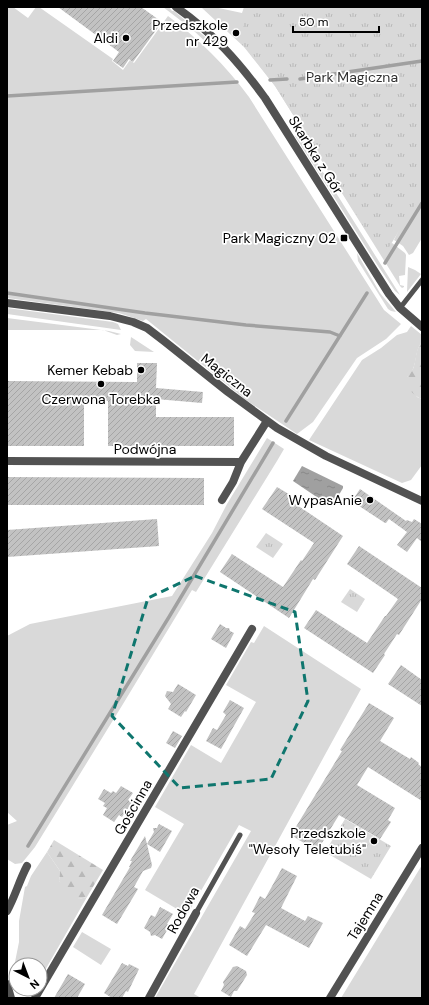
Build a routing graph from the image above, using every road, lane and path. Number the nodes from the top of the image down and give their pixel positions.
1 (176, 7) edge
2 (422, 280) edge
3 (7, 303) edge
4 (400, 308) junction
5 (422, 327) edge
6 (267, 421) junction
7 (7, 461) edge
8 (241, 462) junction
9 (222, 500) dead end
10 (422, 501) edge
11 (252, 629) dead end
12 (240, 835) dead end
13 (422, 848) edge
14 (27, 866) dead end
15 (7, 911) edge
16 (196, 913) joint
17 (7, 984) edge
18 (11, 998) edge
19 (35, 998) edge
20 (149, 998) edge
21 (330, 998) edge

1 - 4 street, Skarbka z Gór
2 - 4 lane
3 - 6 street, Magiczna
4 - 5 street, Skarbka z Gór
6 - 8 street
6 - 10 street, Magiczna
7 - 8 street, Podwójna
8 - 9 street
11 - 19 street, Gościnna
12 - 16 lane, Rodowa
13 - 21 street, Tajemna
14 - 15 street
16 - 20 street, Rodowa
17 - 18 street

